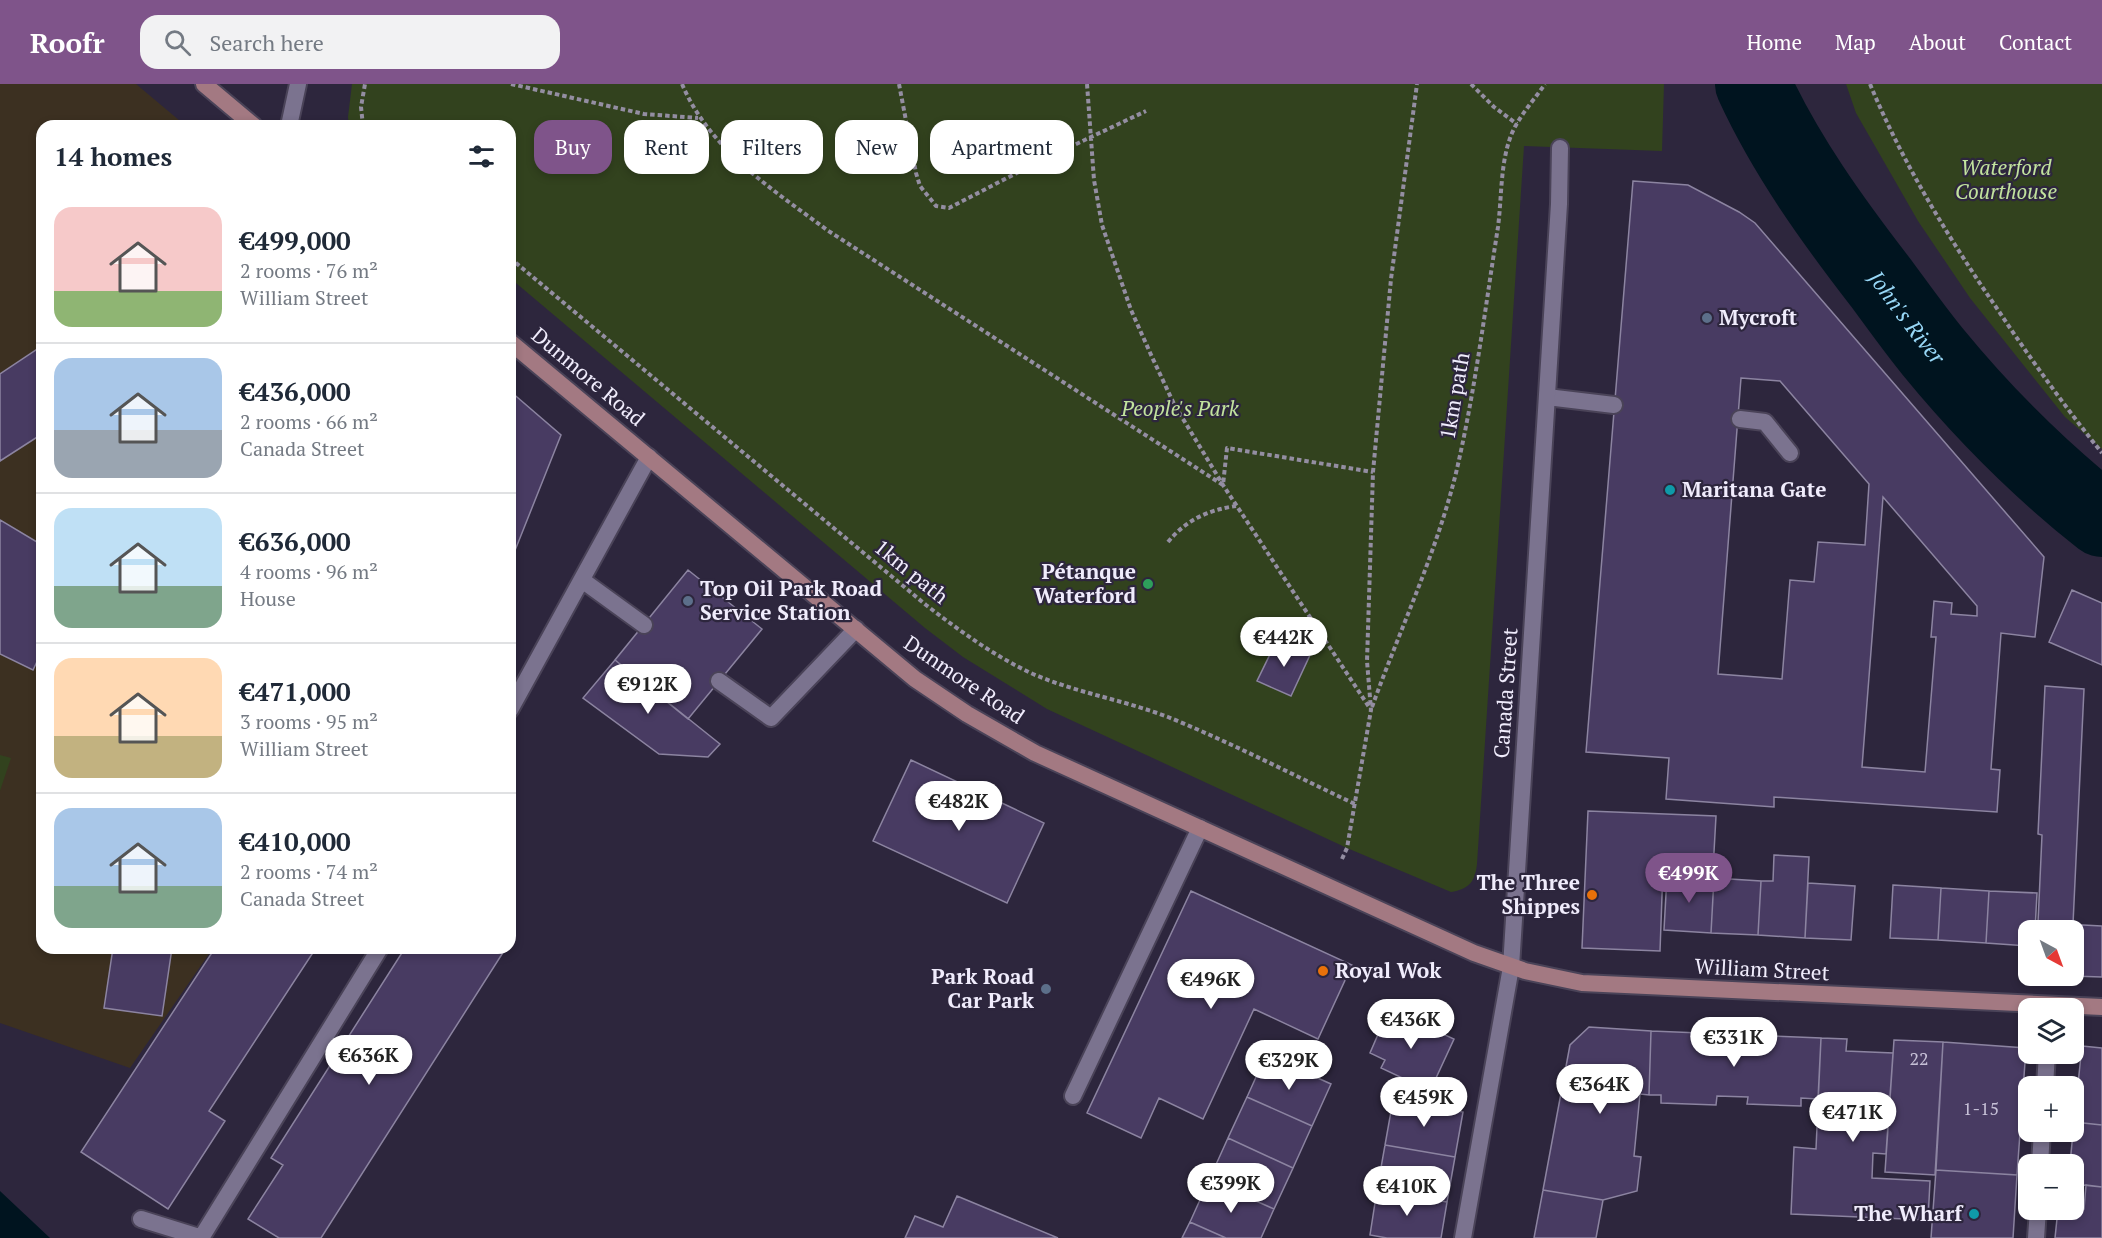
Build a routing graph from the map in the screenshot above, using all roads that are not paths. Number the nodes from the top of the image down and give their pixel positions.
1 (204, 84) edge
2 (298, 84) edge
3 (247, 120) edge
4 (290, 120) edge
5 (1560, 148) dead end
6 (516, 347) edge
7 (1547, 397) junction
8 (1614, 405) dead end
9 (1740, 419) dead end
10 (1790, 453) dead end
11 (649, 457) junction
12 (582, 580) junction
13 (644, 625) dead end
14 (856, 629) junction
15 (719, 681) dead end
16 (516, 699) edge
17 (1200, 828) junction
18 (1429, 933) joint
19 (376, 954) edge
20 (1510, 967) junction
21 (2018, 1004) edge
22 (2084, 1007) edge
23 (2102, 1007) edge
24 (1074, 1096) dead end
25 (141, 1219) dead end
26 (2037, 1220) edge
27 (201, 1238) edge
28 (1463, 1238) edge
29 (2036, 1238) edge

1 - 3 main road
2 - 4 street
5 - 7 street, Canada Street
6 - 11 main road, Dunmore Road
7 - 8 street
7 - 20 street, Canada Street
9 - 10 street
11 - 12 street
11 - 14 main road, Dunmore Road
12 - 13 street
12 - 16 street
14 - 15 street
14 - 17 main road, Dunmore Road
17 - 18 main road, Dunmore Road
17 - 24 street
18 - 20 main road, William Street
19 - 27 street
20 - 21 main road, William Street
20 - 28 street, Canada Street
22 - 23 main road, William Street
25 - 27 street
26 - 29 street

